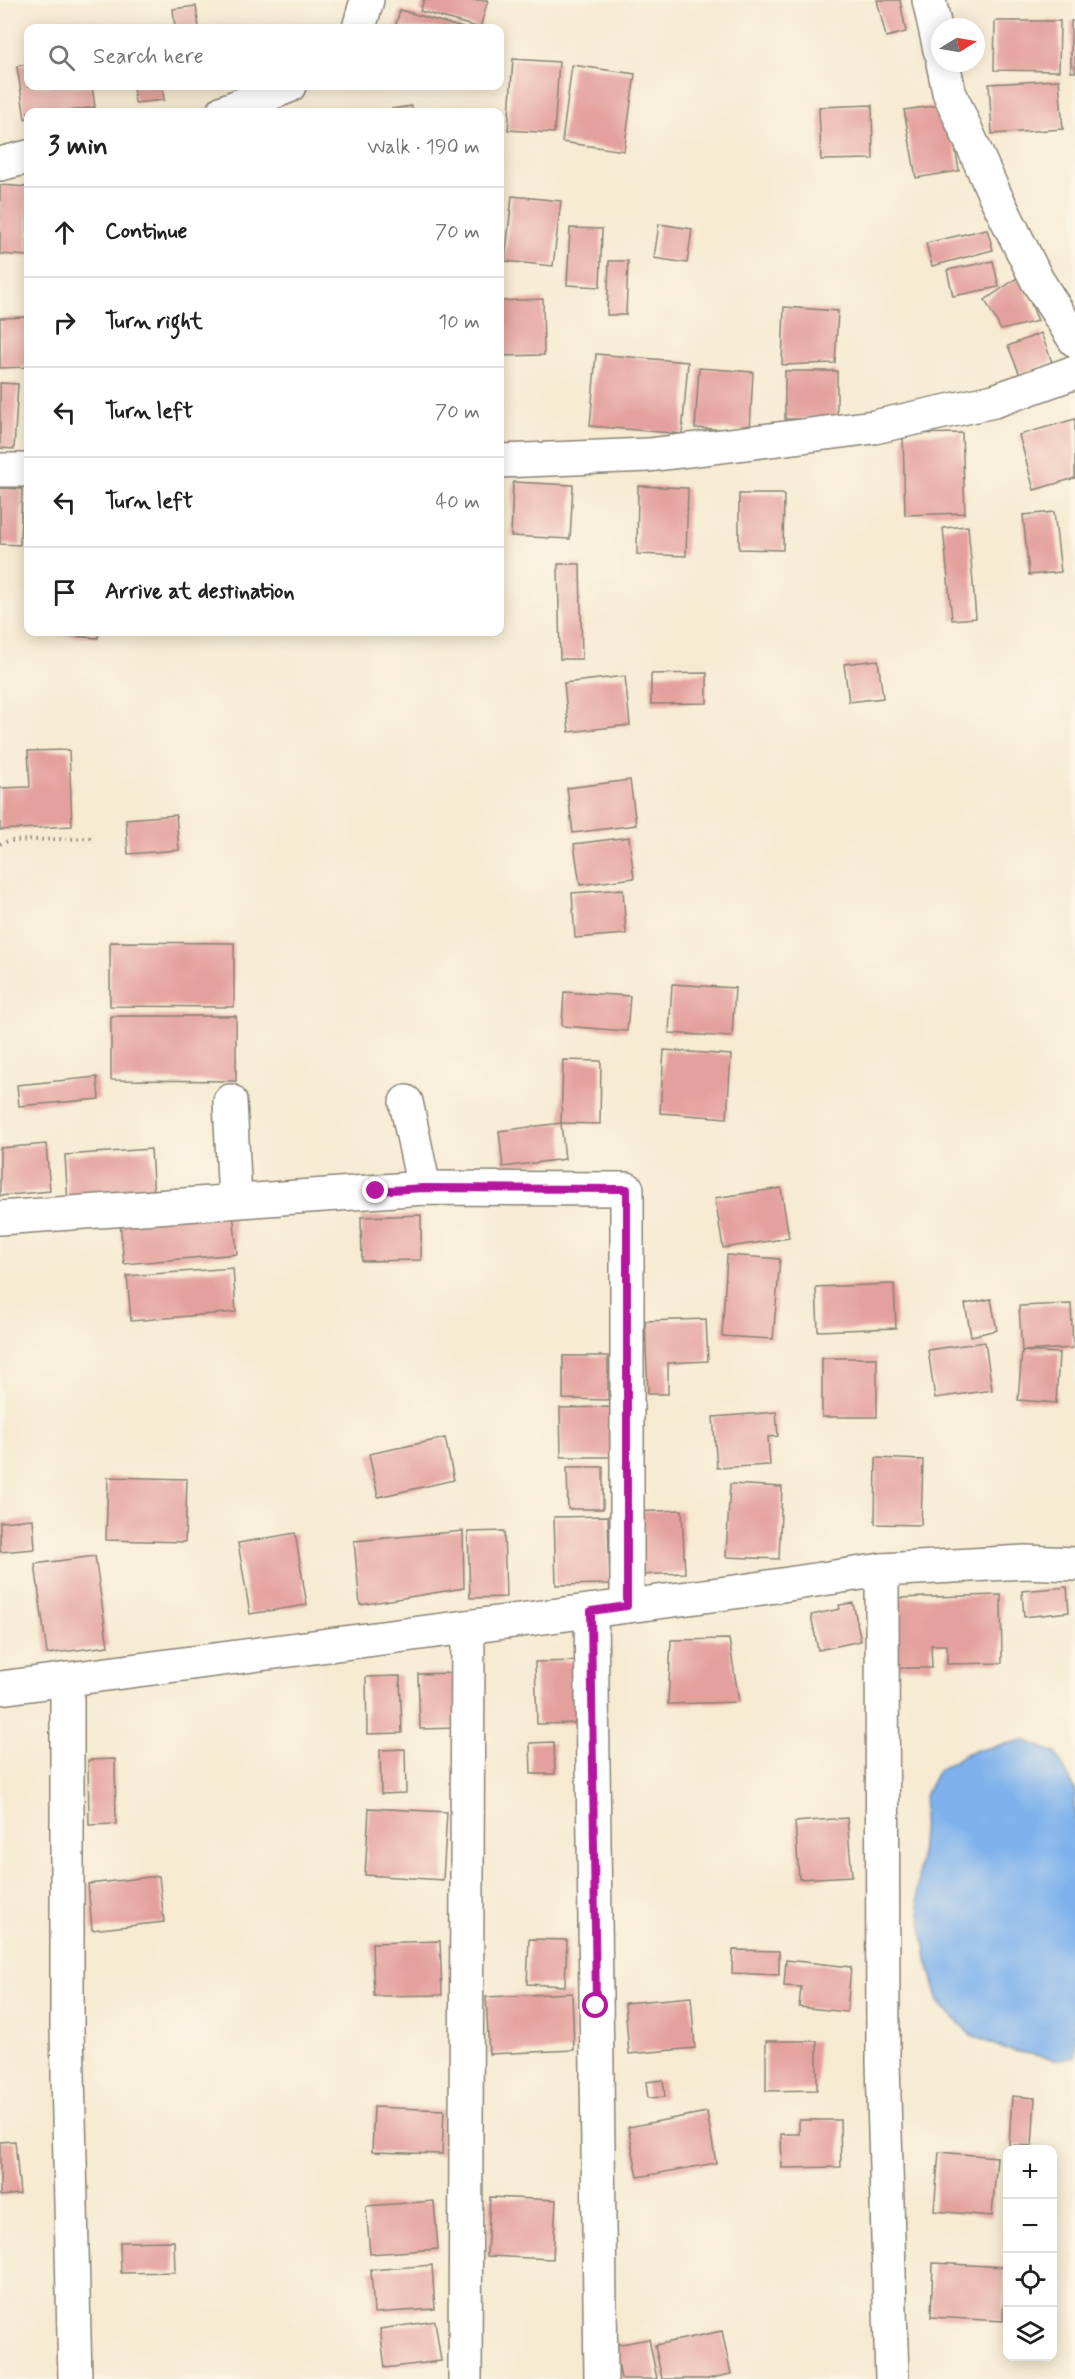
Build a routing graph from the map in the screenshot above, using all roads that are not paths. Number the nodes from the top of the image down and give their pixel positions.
1 (366, 0) edge
2 (929, 0) edge
3 (933, 18) edge
4 (359, 24) edge
5 (945, 72) edge
6 (279, 90) edge
7 (233, 108) edge
8 (24, 158) edge
9 (0, 164) edge
10 (1075, 340) edge
11 (1075, 372) edge
12 (504, 461) edge
13 (0, 470) edge
14 (24, 470) edge
15 (230, 1101) dead end
16 (406, 1102) dead end
17 (423, 1188) junction
18 (235, 1201) junction
19 (0, 1218) edge
20 (1075, 1564) edge
21 (882, 1570) junction
22 (627, 1606) junction
23 (591, 1611) junction
24 (468, 1627) junction
25 (67, 1679) junction
26 (0, 1688) edge
27 (75, 2379) edge
28 (465, 2379) edge
29 (601, 2379) edge
30 (892, 2379) edge

1 - 4 street
2 - 3 street
5 - 10 street
6 - 7 street
8 - 9 street
11 - 12 street
13 - 14 street
15 - 18 street
16 - 17 street
17 - 18 street
17 - 22 street
18 - 19 street
20 - 21 street
21 - 22 street
21 - 30 street
22 - 23 street
23 - 24 street
23 - 29 street
24 - 25 street
24 - 28 street
25 - 26 street
25 - 27 street

